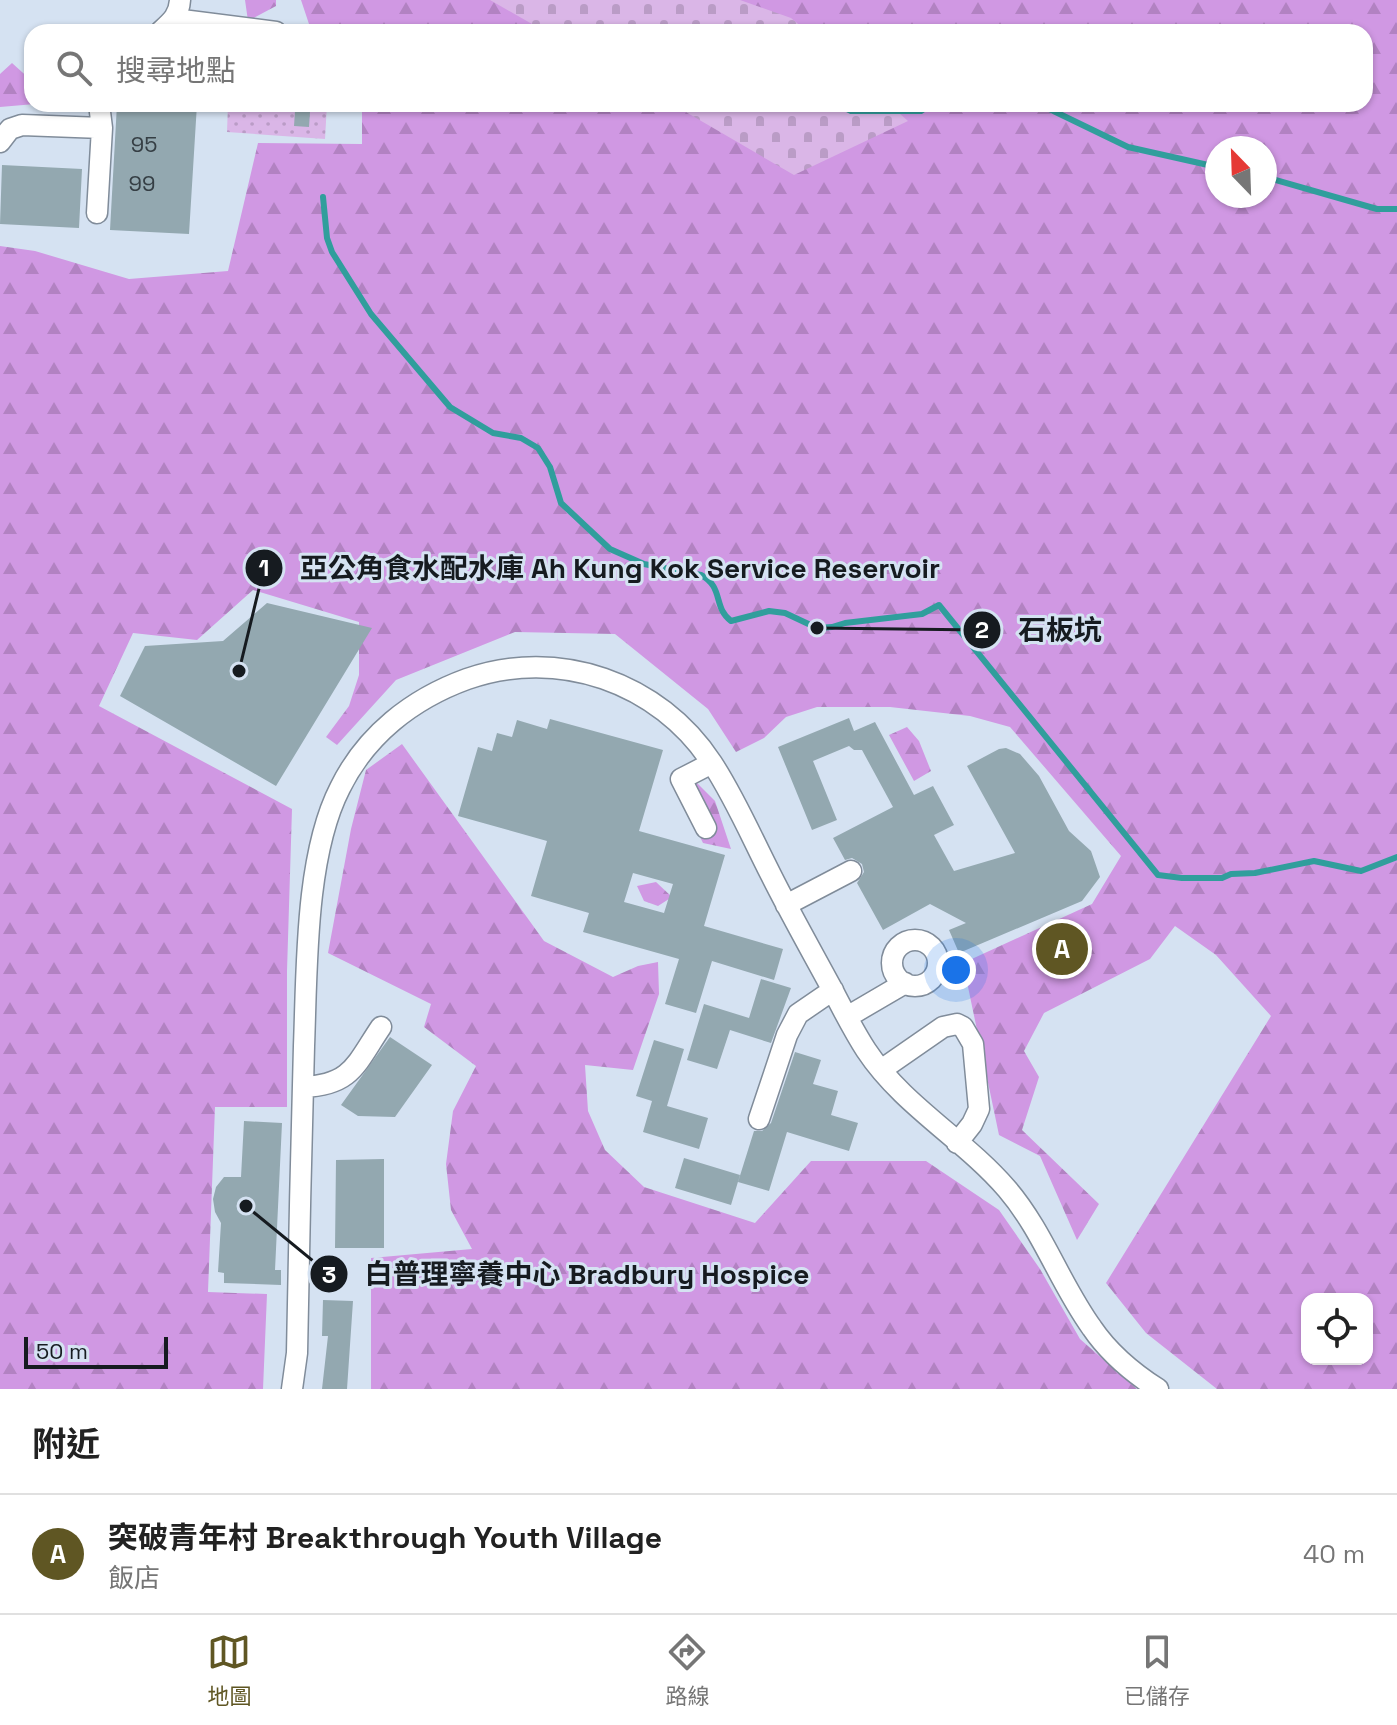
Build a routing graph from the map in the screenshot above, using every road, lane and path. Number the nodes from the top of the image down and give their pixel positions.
1 (171, 17) edge
2 (220, 24) edge
3 (100, 112) edge
4 (102, 128) junction
5 (0, 142) edge
6 (97, 213) dead end
7 (712, 763) junction
8 (706, 828) dead end
9 (851, 871) dead end
10 (786, 905) junction
11 (905, 983) dead end
12 (833, 990) junction
13 (847, 1017) junction
14 (381, 1027) dead end
15 (881, 1070) junction
16 (303, 1087) junction
17 (759, 1119) dead end
18 (957, 1143) junction
19 (292, 1389) edge
20 (1158, 1389) edge

1 - 2 street
3 - 4 street
4 - 5 street
4 - 6 street
7 - 8 street
7 - 10 street
7 - 16 street
9 - 10 street
10 - 12 street
11 - 13 street
12 - 13 street
12 - 17 street
13 - 15 street
14 - 16 street
15 - 18 street
15 - 18 street
16 - 19 street
18 - 20 street

